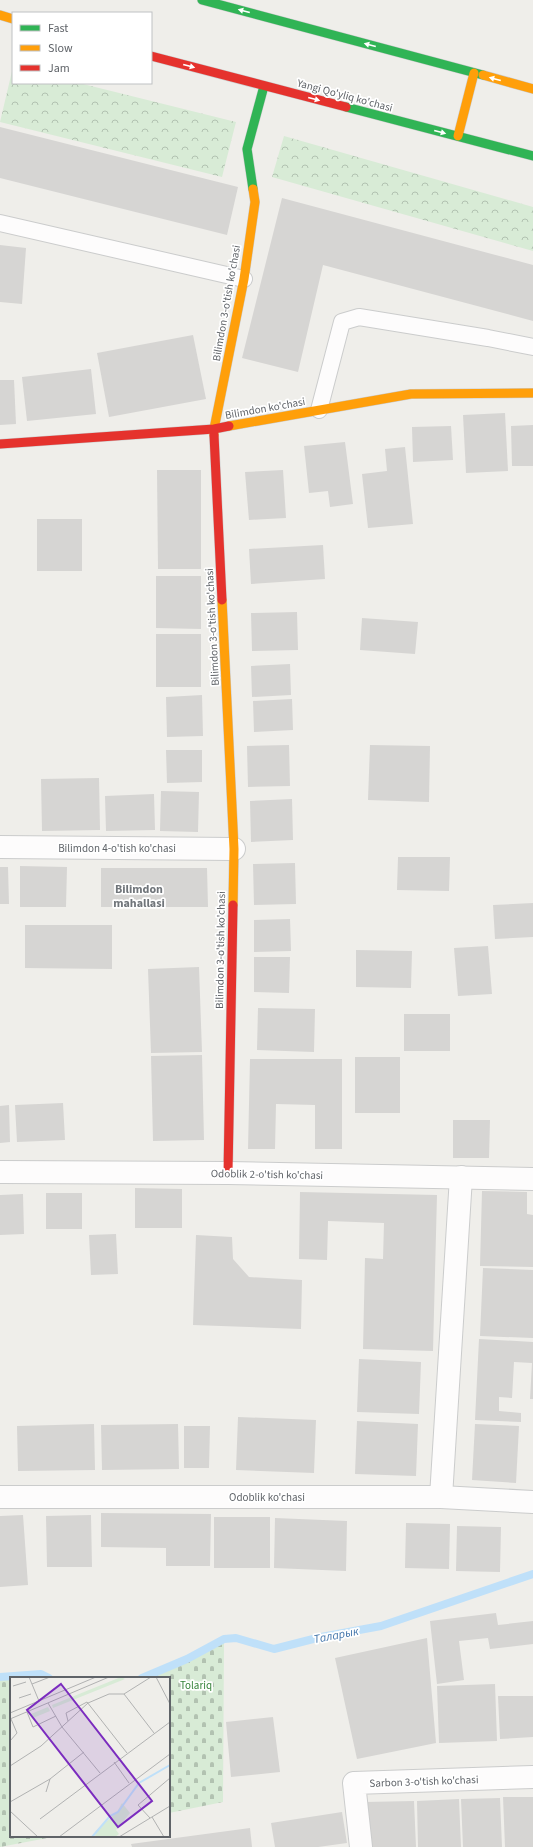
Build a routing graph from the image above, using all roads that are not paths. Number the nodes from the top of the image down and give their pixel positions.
1 (202, 0) edge
2 (0, 15) edge
3 (12, 19) edge
4 (152, 56) edge
5 (474, 74) junction
6 (264, 86) junction
7 (533, 89) edge
8 (458, 136) junction
9 (533, 156) edge
10 (0, 224) edge
11 (244, 279) junction
12 (533, 347) edge
13 (533, 393) edge
14 (320, 410) junction
15 (214, 429) junction
16 (0, 444) edge
17 (0, 847) edge
18 (234, 849) junction
19 (0, 1172) edge
20 (228, 1173) junction
21 (461, 1177) junction
22 (533, 1179) edge
23 (441, 1497) junction
24 (0, 1498) edge
25 (533, 1502) edge
26 (533, 1777) edge
27 (361, 1847) edge

5 -> 1 street
2 - 3 street
4 -> 6 street, Yangi Qo'yliq ko'chasi
7 -> 5 street
5 - 8 street
6 -> 8 street, Yangi Qo'yliq ko'chasi
6 - 11 street, Bilimdon 3-o'tish ko'chasi
8 - 9 street, Yangi Qo'yliq ko'chasi
10 - 11 lane
11 - 15 street, Bilimdon 3-o'tish ko'chasi
12 - 14 lane
13 - 14 street, Bilimdon ko'chasi
14 - 15 street, Bilimdon ko'chasi
15 - 16 street, Bilimdon ko'chasi
15 - 18 street, Bilimdon 3-o'tish ko'chasi
17 - 18 street, Bilimdon 4-o'tish ko'chasi
18 - 20 street, Bilimdon 3-o'tish ko'chasi
19 - 20 street, Odoblik 2-o'tish ko'chasi
20 - 21 street, Odoblik 2-o'tish ko'chasi
21 - 22 street, Odoblik 2-o'tish ko'chasi
21 - 23 street
23 - 24 street, Odoblik ko'chasi
23 - 25 street, Odoblik ko'chasi
26 - 27 street, Sarbon 3-o'tish ko'chasi

